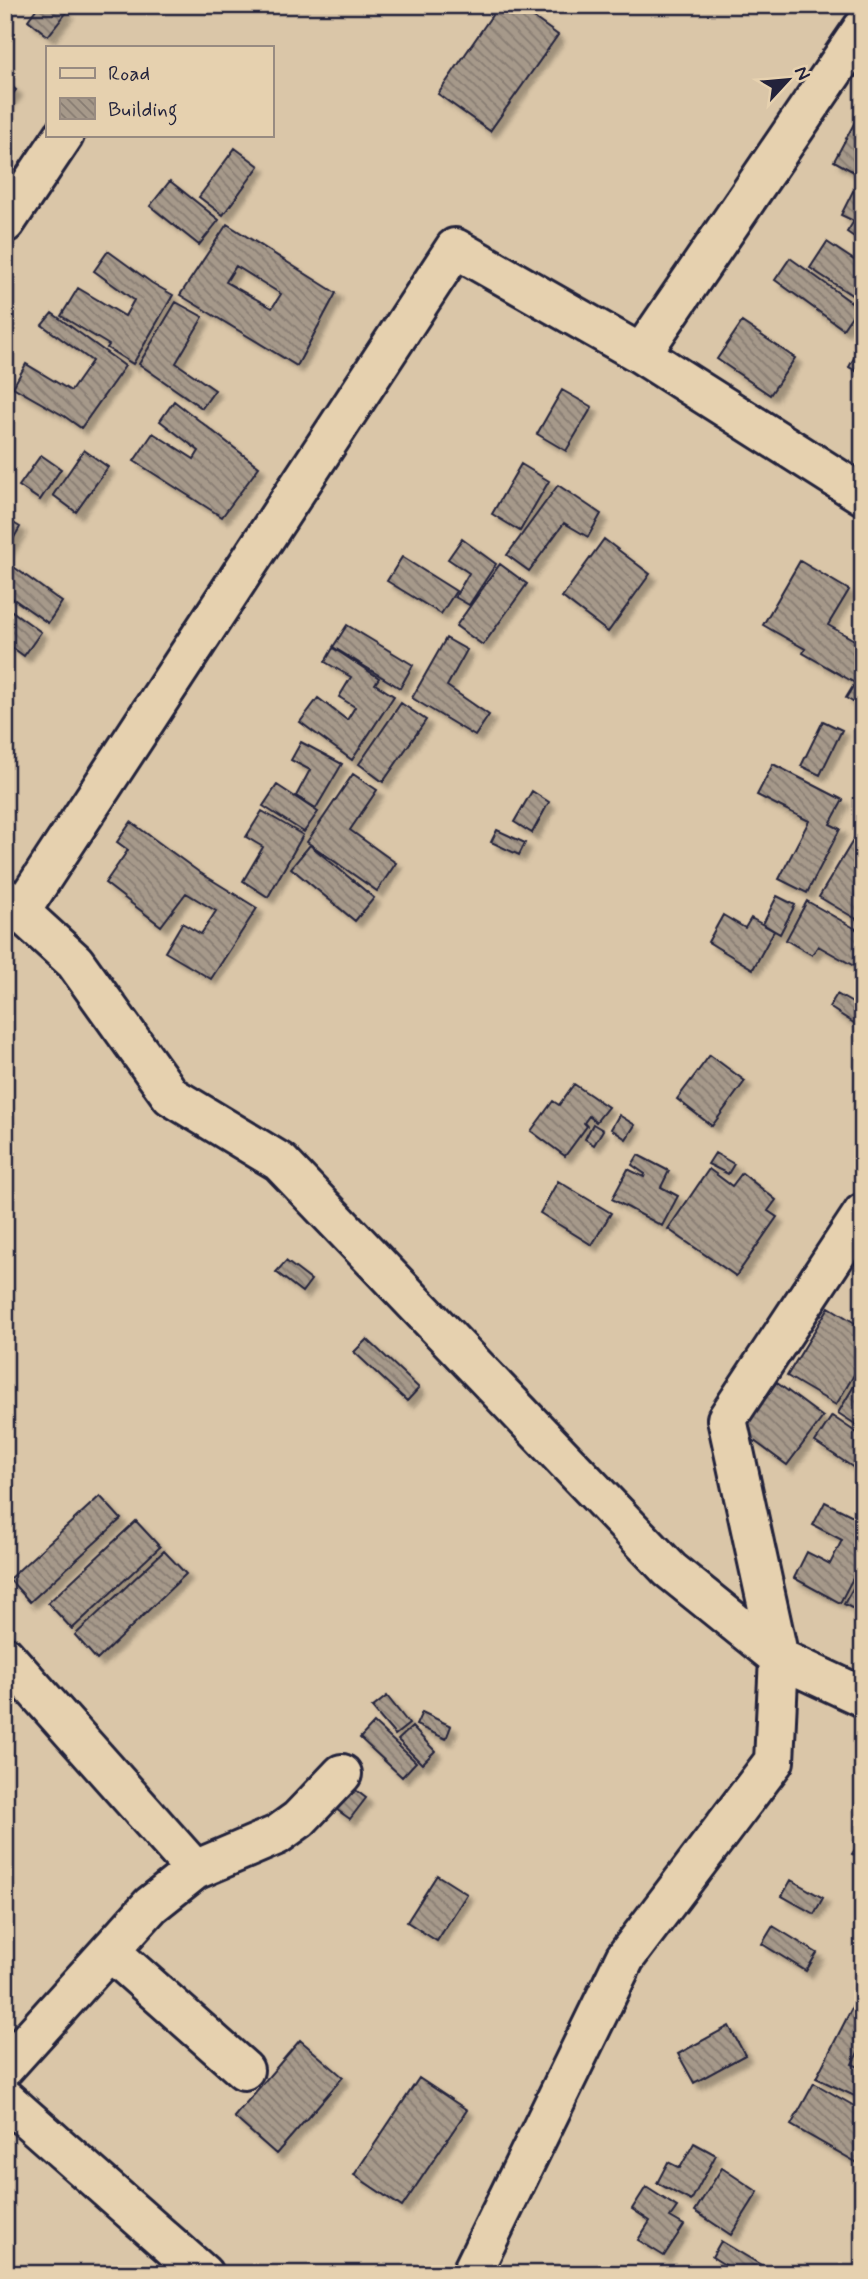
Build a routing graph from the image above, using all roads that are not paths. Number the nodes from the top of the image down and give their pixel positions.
1 (863, 28) edge
2 (63, 136) edge
3 (5, 223) edge
4 (641, 354) junction
5 (863, 495) edge
6 (12, 905) edge
7 (863, 1213) edge
8 (5, 1656) edge
9 (779, 1658) junction
10 (863, 1697) edge
11 (342, 1774) dead end
12 (195, 1870) junction
13 (110, 1951) junction
14 (5, 2067) edge
15 (244, 2070) dead end
16 (5, 2099) edge
17 (203, 2274) edge
18 (471, 2274) edge

1 - 4 street
2 - 3 street
4 - 5 street
4 - 6 street
6 - 9 street
7 - 9 street
8 - 12 street
9 - 10 street
9 - 18 street
11 - 12 street
12 - 13 street
13 - 14 street
13 - 15 street
16 - 17 street

